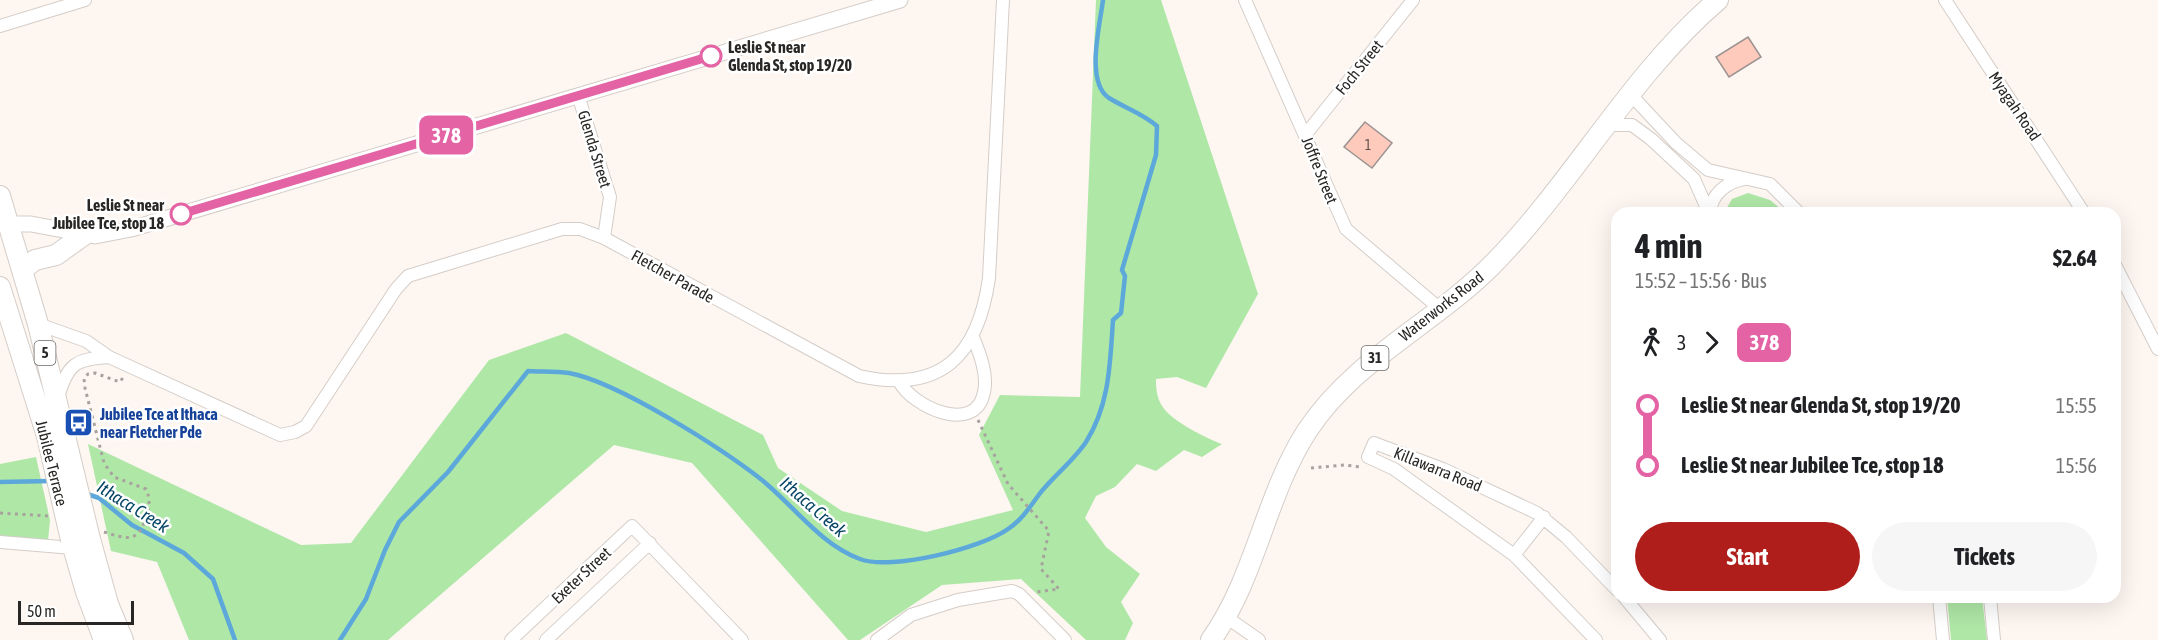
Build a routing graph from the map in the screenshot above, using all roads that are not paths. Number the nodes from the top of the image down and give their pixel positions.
1 (85, 0) edge
2 (900, 0) edge
3 (1004, 0) edge
4 (1245, 0) edge
5 (1413, 0) edge
6 (1718, 0) edge
7 (1945, 0) edge
8 (0, 26) edge
9 (578, 95) junction
10 (1632, 96) junction
11 (1608, 125) junction
12 (1306, 134) junction
13 (1676, 143) junction
14 (1667, 153) junction
15 (1760, 180) junction
16 (0, 196) edge
17 (1707, 207) edge
18 (1710, 207) edge
19 (1793, 207) edge
20 (2080, 207) edge
21 (4, 224) edge
22 (84, 235) junction
23 (604, 238) junction
24 (23, 269) junction
25 (2121, 277) edge
26 (0, 287) edge
27 (1439, 308) junction
28 (38, 324) junction
29 (974, 338) junction
30 (2158, 349) edge
31 (109, 357) junction
32 (899, 381) junction
33 (57, 402) junction
34 (56, 436) junction
35 (1418, 459) junction
36 (1417, 485) junction
37 (1544, 518) junction
38 (0, 542) edge
39 (78, 542) junction
40 (650, 543) junction
41 (1514, 555) junction
42 (1611, 584) edge
43 (1629, 603) edge
44 (1940, 603) edge
45 (1991, 603) edge
46 (1226, 617) junction
47 (104, 640) edge
48 (123, 640) edge
49 (511, 640) edge
50 (546, 640) edge
51 (742, 640) edge
52 (877, 640) edge
53 (1065, 640) edge
54 (1210, 640) edge
55 (1259, 640) edge
56 (1596, 640) edge
57 (1660, 640) edge
58 (1943, 640) edge
59 (1994, 640) edge

1 - 8 street
2 - 9 street
3 - 29 street, Fletcher Parade
4 - 12 street, Joffre Street
5 - 12 street, Foch Street
6 - 10 main road, Waterworks Road / 31
7 - 20 street, Myagah Road
9 - 22 street
9 - 23 street, Glenda Street
10 - 11 main road, Waterworks Road / 31
10 - 13 street
11 - 14 street
11 - 27 main road, Waterworks Road / 31
12 - 27 street, Joffre Street
13 - 14 street
13 - 15 street
14 - 17 street
15 - 18 street
15 - 19 street
16 - 21 main road, Jubilee Terrace / 5
21 - 22 street
21 - 24 main road, Jubilee Terrace / 5
22 - 24 main road
23 - 31 street, Fletcher Parade
23 - 32 street, Fletcher Parade
24 - 28 main road, Jubilee Terrace / 5
25 - 30 street
26 - 34 main road, Jubilee Terrace / 5
27 - 46 main road, Waterworks Road / 31
28 - 31 street, Fletcher Parade
28 - 33 main road, Jubilee Terrace / 5
29 - 32 street, Fletcher Parade
29 - 32 street
31 - 33 street
33 - 34 main road, Jubilee Terrace / 5
34 - 39 main road, Jubilee Terrace / 5, bridge
35 - 36 street
35 - 36 street, Killawarra Road
35 - 37 street, Killawarra Road
36 - 41 street, Killawarra Road
37 - 41 street
37 - 42 street, Killawarra Road
38 - 39 street
39 - 47 main road, Jubilee Terrace / 5
39 - 48 main road, Jubilee Terrace / 5
40 - 49 street, Exeter Street
40 - 50 street, Exeter Street
40 - 51 street, Exeter Street
41 - 56 street, Killawarra Road
43 - 57 street
44 - 58 street
45 - 59 street
46 - 54 main road, Waterworks Road / 31
46 - 55 street
52 - 53 street

